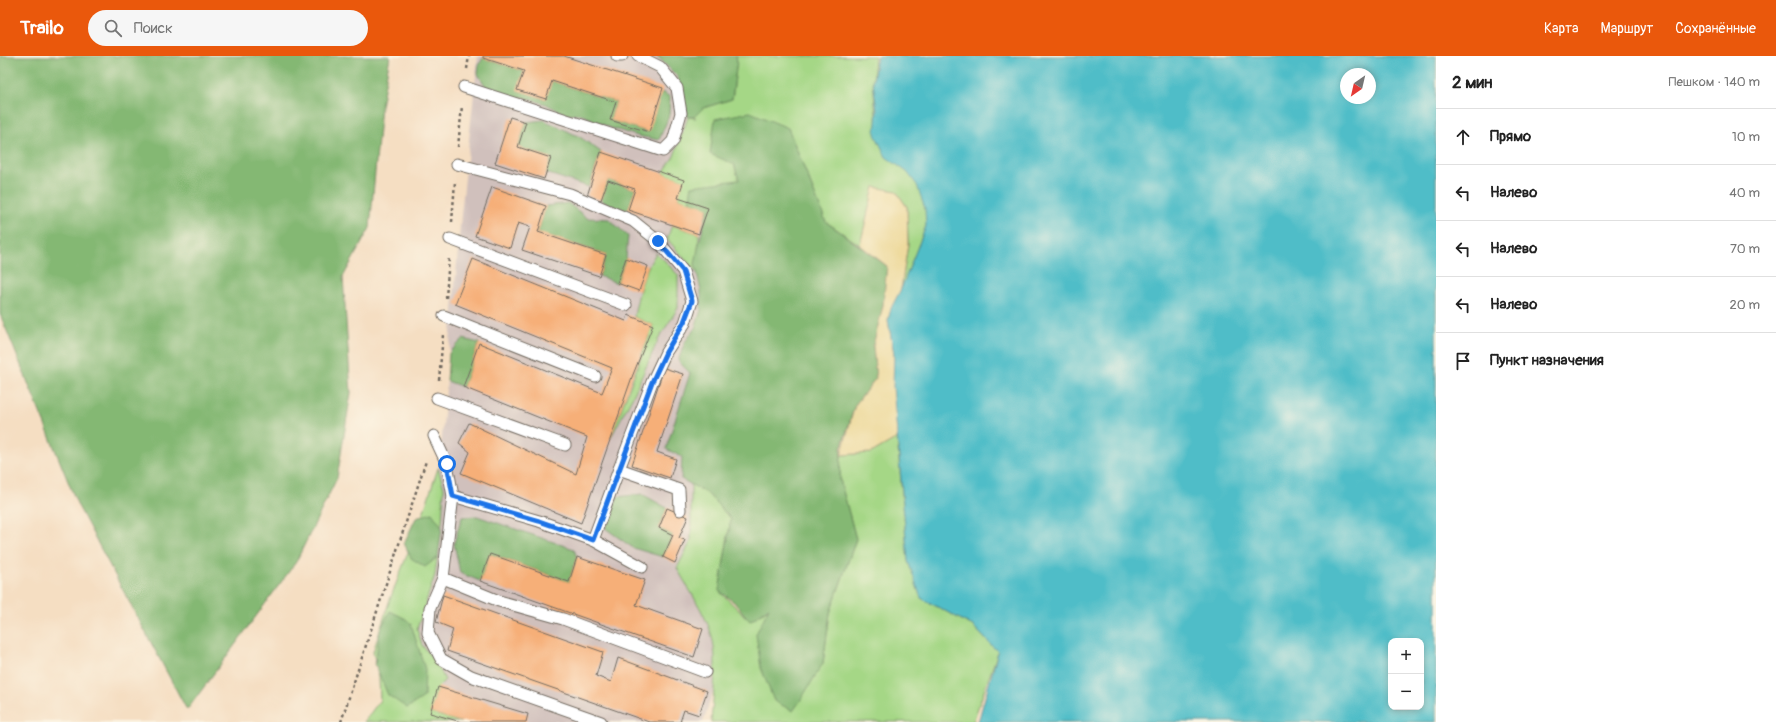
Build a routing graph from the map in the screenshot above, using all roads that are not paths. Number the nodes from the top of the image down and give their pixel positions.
1 (617, 56) edge
2 (622, 56) edge
3 (638, 56) edge
4 (464, 87) dead end
5 (457, 164) dead end
6 (450, 240) dead end
7 (626, 305) dead end
8 (444, 316) dead end
9 (595, 376) dead end
10 (437, 398) dead end
11 (434, 436) dead end
12 (565, 445) dead end
13 (619, 469) junction
14 (453, 496) junction
15 (680, 510) dead end
16 (593, 540) junction
17 (642, 567) dead end
18 (442, 578) junction
19 (705, 672) dead end
20 (601, 722) edge

1 - 2 lane
3 - 4 lane
5 - 13 lane
6 - 7 lane
8 - 9 lane
10 - 12 lane
11 - 14 lane
13 - 15 lane
13 - 16 lane
14 - 16 lane
14 - 18 lane
16 - 17 lane
18 - 19 lane
18 - 20 lane

